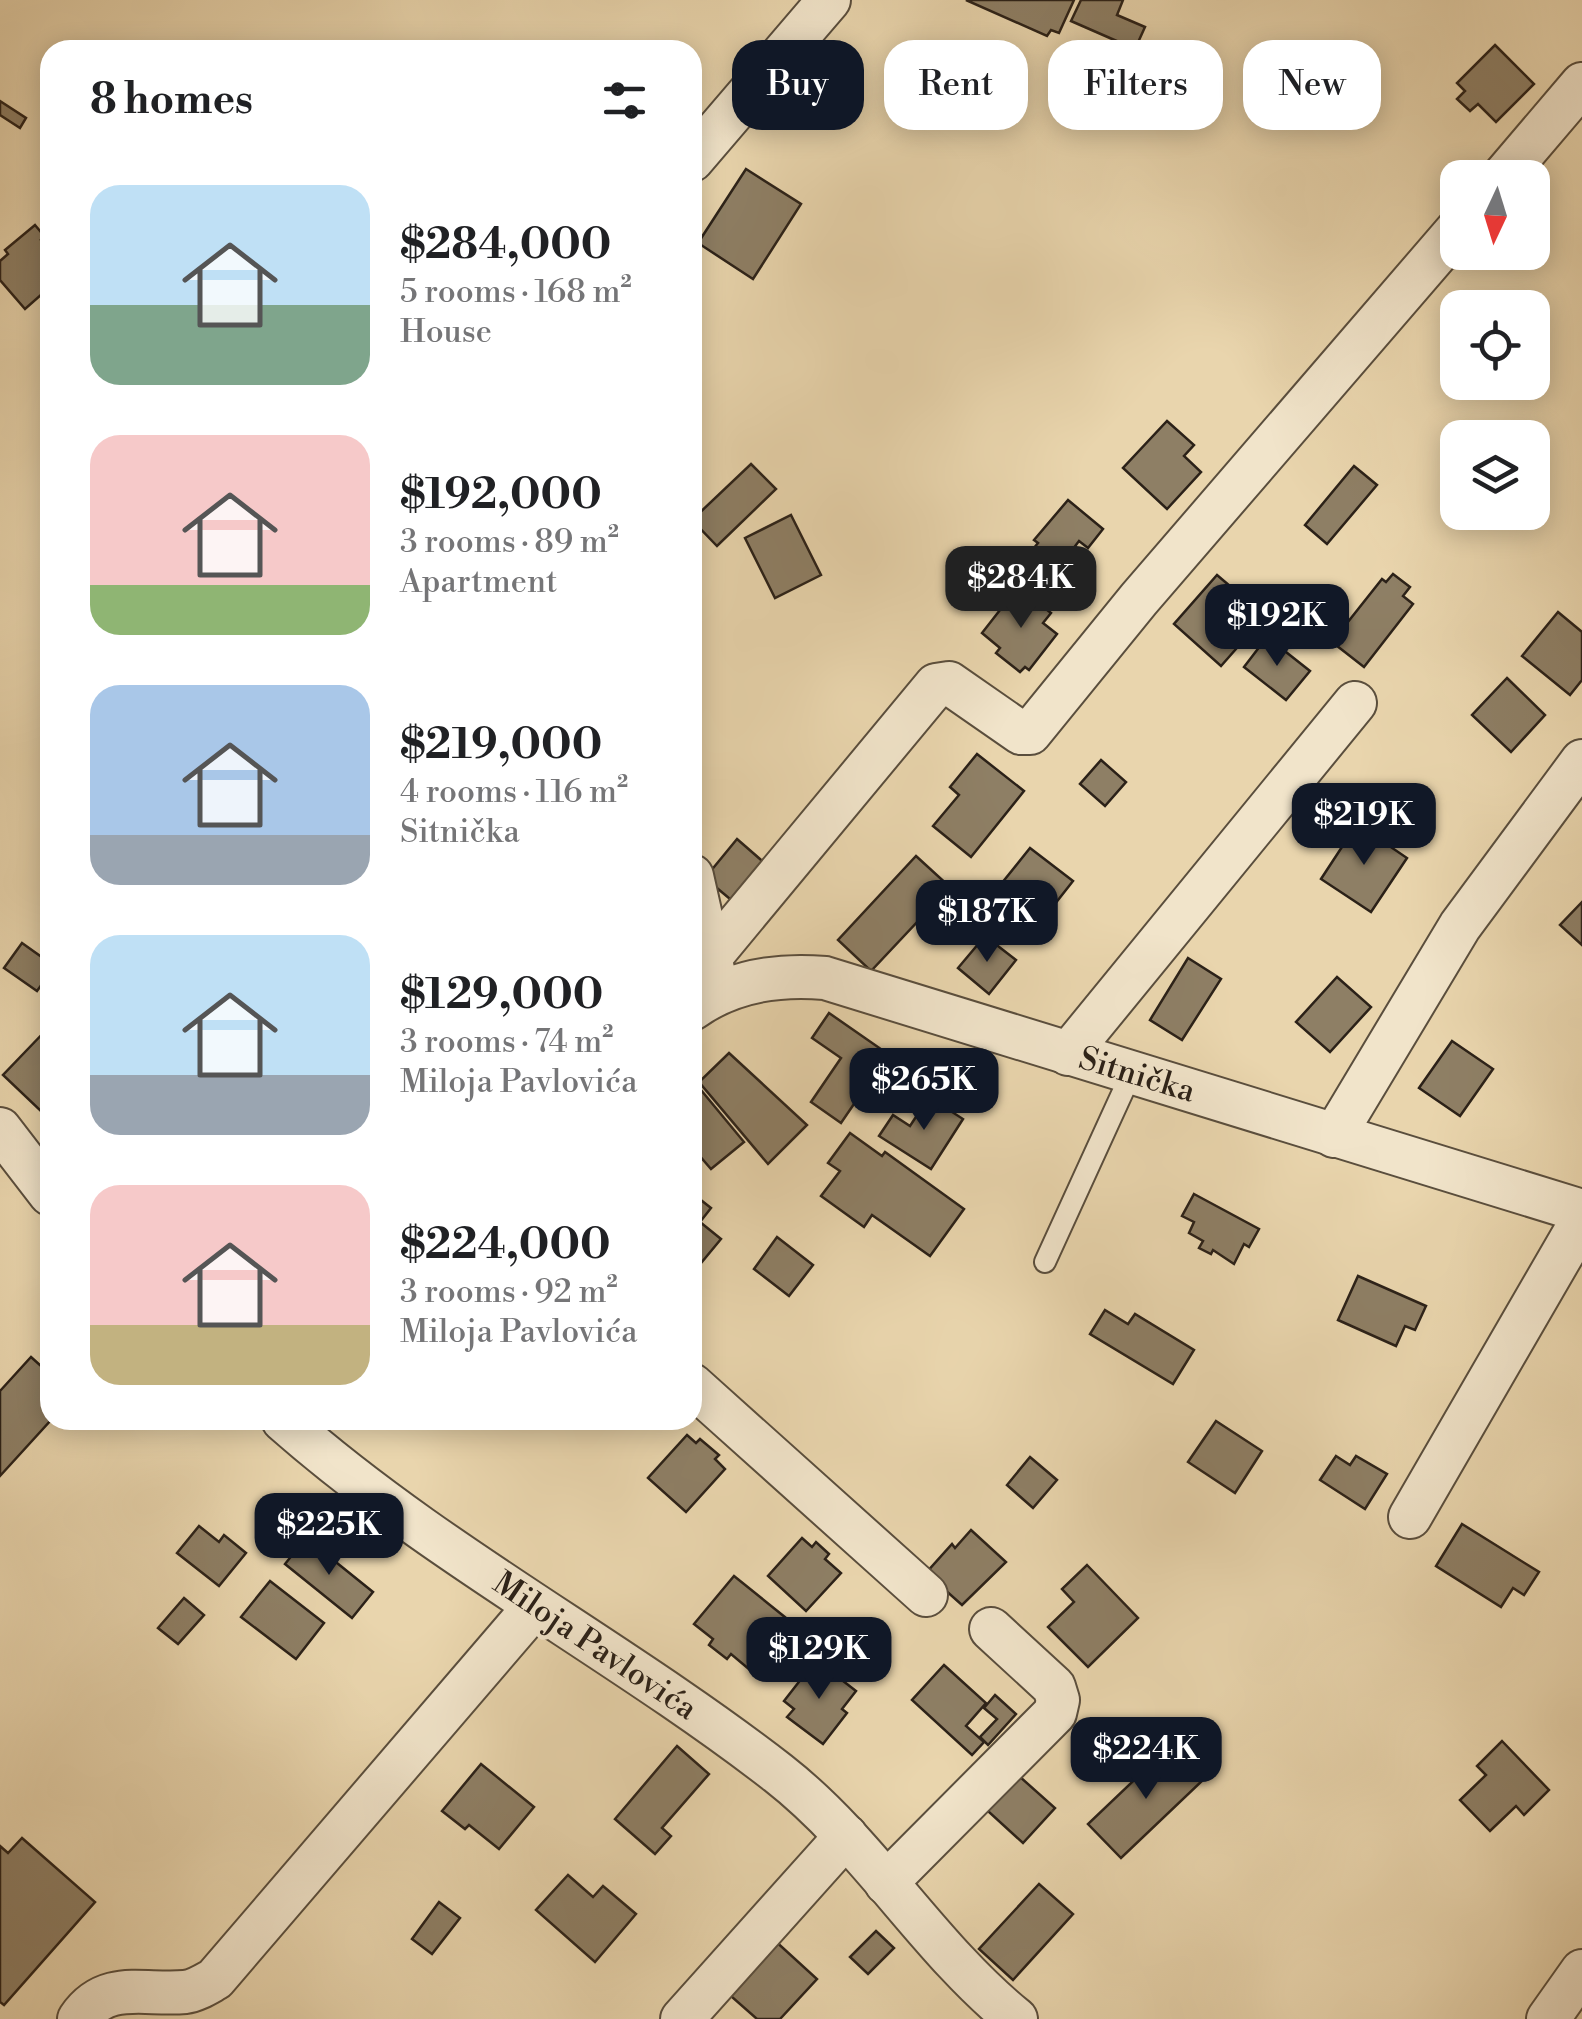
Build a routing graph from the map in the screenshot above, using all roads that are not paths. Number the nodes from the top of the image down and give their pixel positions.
1 (829, 0) edge
2 (1582, 84) edge
3 (702, 148) edge
4 (1517, 160) edge
5 (1440, 250) edge
6 (1356, 703) dead end
7 (1582, 762) edge
8 (702, 949) edge
9 (707, 986) edge
10 (1068, 1054) junction
11 (1132, 1074) junction
12 (0, 1129) edge
13 (1334, 1136) junction
14 (40, 1181) edge
15 (1582, 1211) edge
16 (1582, 1220) edge
17 (1046, 1262) dead end
18 (702, 1395) edge
19 (295, 1430) edge
20 (1410, 1517) dead end
21 (926, 1595) dead end
22 (534, 1606) junction
23 (990, 1629) dead end
24 (846, 1836) junction
25 (886, 1883) junction
26 (1582, 1971) edge
27 (79, 2019) edge
28 (682, 2019) edge
29 (1016, 2019) edge
30 (1548, 2019) edge

1 - 3 street
2 - 4 street
5 - 9 street
6 - 10 street
7 - 13 street
8 - 9 street
9 - 10 street, Sitnička
10 - 11 street, Sitnička
11 - 13 street, Sitnička
11 - 17 lane
12 - 14 street
13 - 15 street, Sitnička
16 - 20 street
18 - 21 street
19 - 22 street, Miloja Pavlovića
22 - 24 street, Miloja Pavlovića
22 - 27 street
23 - 25 street
24 - 25 street, Miloja Pavlovića
24 - 28 street
25 - 29 street, Miloja Pavlovića
26 - 30 street

